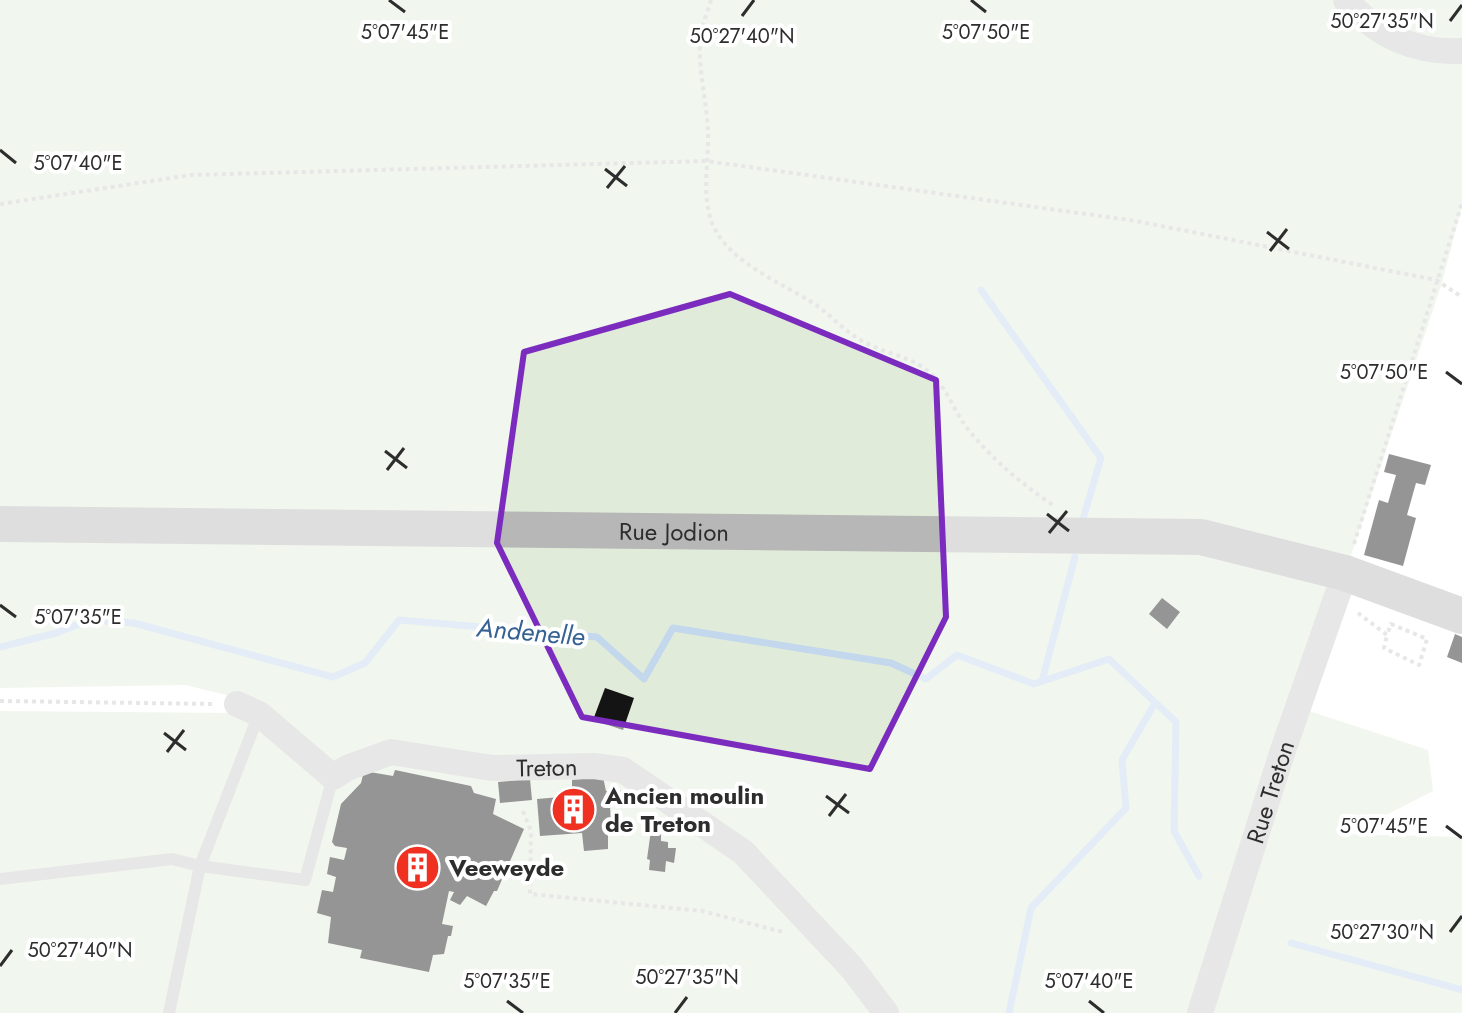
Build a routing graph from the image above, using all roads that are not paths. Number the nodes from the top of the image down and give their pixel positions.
1 (1346, 0) edge
2 (1462, 51) edge
3 (0, 524) edge
4 (1341, 585) junction
5 (1462, 616) edge
6 (248, 709) joint
7 (333, 777) junction
8 (200, 866) junction
9 (0, 879) edge
10 (169, 1013) edge
11 (886, 1013) edge
12 (1200, 1013) edge

1 - 2 street
3 - 4 street, Rue Jodion
4 - 5 street, Rue Jodion
4 - 12 street, Rue Treton
6 - 7 street
6 - 8 lane
7 - 8 lane
7 - 11 street, Treton
8 - 9 lane
8 - 10 lane

